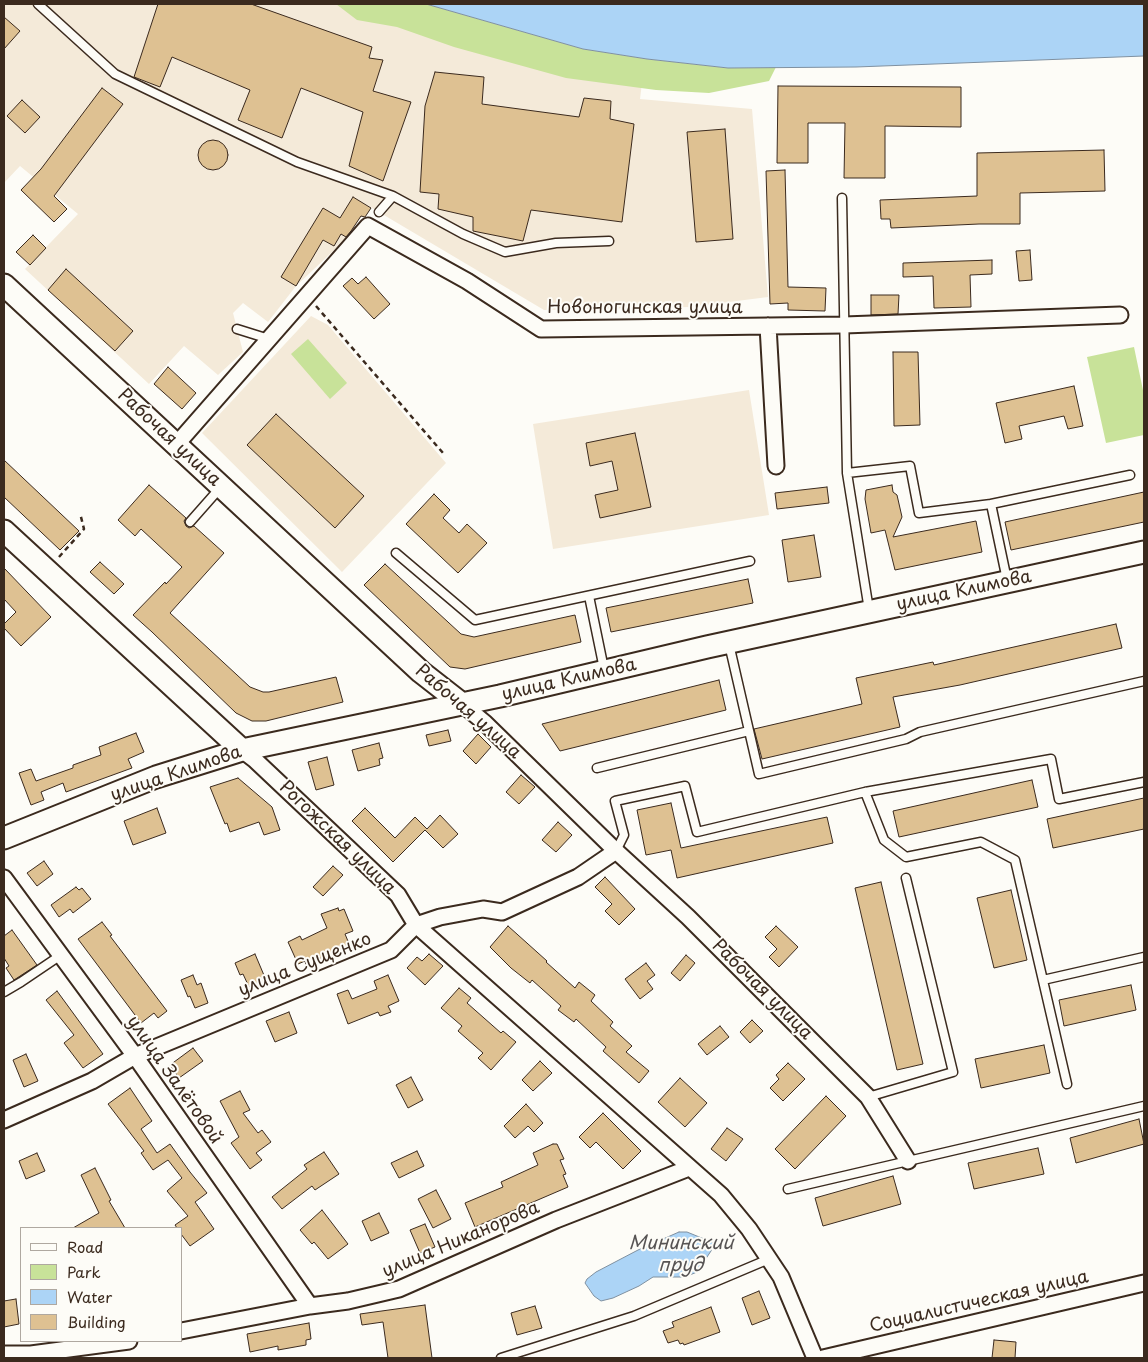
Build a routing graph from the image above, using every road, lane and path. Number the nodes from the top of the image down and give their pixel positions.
1 (38, 4) edge
2 (393, 196) junction
3 (842, 198) dead end
4 (379, 212) dead end
5 (609, 242) dead end
6 (4, 284) edge
7 (307, 296) junction
8 (1120, 315) dead end
9 (844, 325) junction
10 (768, 326) junction
11 (237, 329) dead end
12 (269, 339) junction
13 (176, 445) junction
14 (443, 452) dead end
15 (776, 466) dead end
16 (847, 473) junction
17 (1130, 475) dead end
18 (222, 487) junction
19 (991, 504) junction
20 (80, 513) dead end
21 (190, 522) dead end
22 (4, 531) edge
23 (1144, 552) edge
24 (396, 553) dead end
25 (58, 558) dead end
26 (750, 561) dead end
27 (1007, 582) junction
28 (589, 596) junction
29 (869, 612) junction
30 (729, 642) junction
31 (605, 671) junction
32 (1144, 681) edge
33 (462, 704) junction
34 (749, 731) junction
35 (242, 750) junction
36 (597, 768) dead end
37 (1144, 782) edge
38 (865, 792) junction
39 (4, 838) edge
40 (616, 851) junction
41 (4, 878) edge
42 (906, 878) dead end
43 (416, 925) junction
44 (61, 955) junction
45 (1144, 957) edge
46 (1043, 980) junction
47 (4, 992) edge
48 (135, 1056) junction
49 (1067, 1084) dead end
50 (868, 1097) junction
51 (1144, 1106) edge
52 (4, 1120) edge
53 (908, 1161) junction
54 (689, 1168) junction
55 (788, 1189) dead end
56 (769, 1259) junction
57 (1144, 1283) edge
58 (310, 1306) junction
59 (182, 1331) edge
60 (121, 1342) edge
61 (4, 1354) edge
62 (501, 1358) edge
63 (816, 1358) edge
64 (823, 1358) edge

1 - 2 lane
2 - 4 lane
2 - 5 lane
3 - 9 lane
6 - 13 main road, Рабочая улица
7 - 10 street, Новоногинская улица
7 - 12 street, Новоногинская улица
7 - 14 path
8 - 9 street, Новоногинская улица
9 - 10 street, Новоногинская улица
9 - 16 lane
10 - 15 street
11 - 12 lane
12 - 13 street, Новоногинская улица
13 - 18 main road, Рабочая улица
16 - 19 lane
16 - 29 lane
17 - 19 lane
18 - 21 lane
18 - 33 main road, Рабочая улица
19 - 27 lane
20 - 25 path
22 - 35 main road, Рогожская улица
23 - 27 main road, улица Климова
24 - 28 lane
26 - 28 lane
27 - 29 main road, улица Климова
28 - 31 lane
29 - 30 main road, улица Климова
30 - 31 main road, улица Климова
30 - 34 lane
31 - 33 main road, улица Климова
32 - 34 lane
33 - 35 main road, улица Климова
33 - 40 street, Рабочая улица
34 - 36 lane
35 - 39 main road, улица Климова
35 - 43 street, Рогожская улица
37 - 38 lane
38 - 40 lane
38 - 46 lane
40 - 43 street, улица Сущенко
40 - 50 street, Рабочая улица
41 - 44 street, улица Залётовой
42 - 50 lane
43 - 48 street, улица Сущенко
43 - 54 street, Рогожская улица
44 - 47 lane
44 - 48 street, улица Залётовой
45 - 46 lane
46 - 49 lane
48 - 52 street, улица Сущенко
48 - 58 street, улица Залётовой
50 - 53 street, Рабочая улица
51 - 53 lane
53 - 55 lane
54 - 56 street, Рогожская улица
54 - 58 street, улица Никанорова
56 - 62 lane
56 - 63 street, Рогожская улица
57 - 64 street, Социалистическая улица
58 - 59 street, улица Никанорова
60 - 61 street

